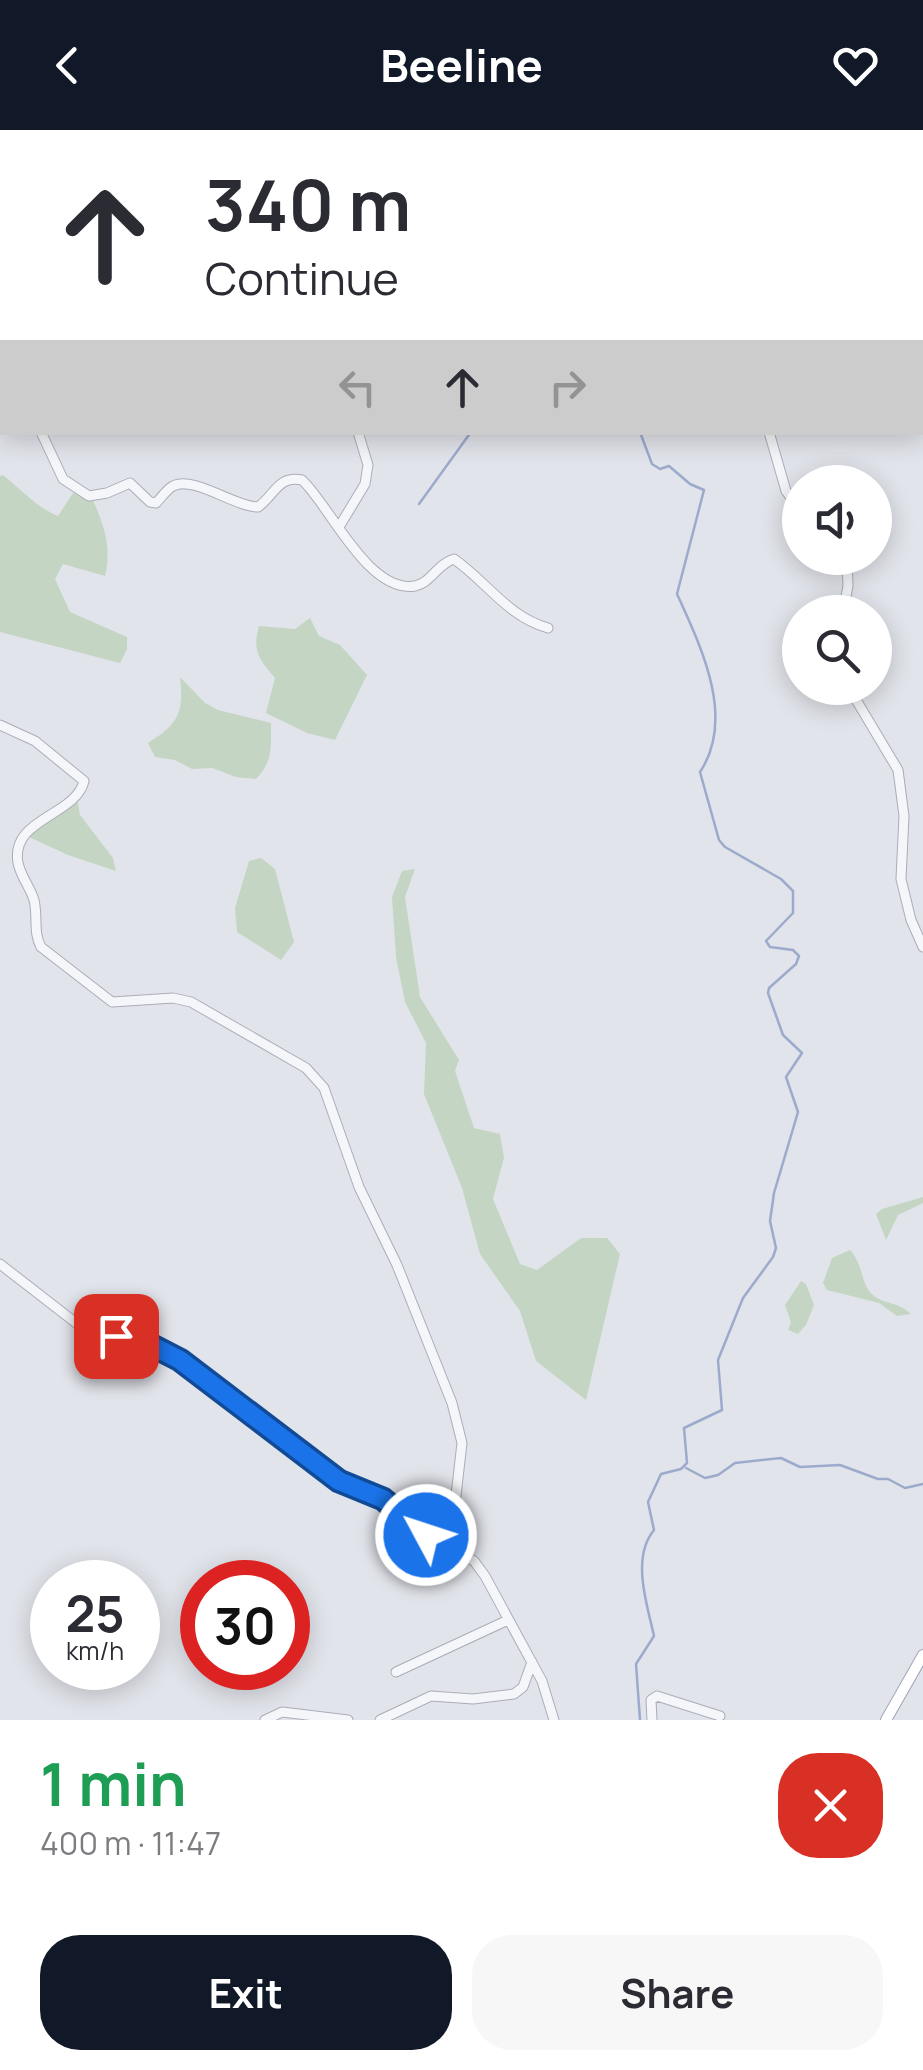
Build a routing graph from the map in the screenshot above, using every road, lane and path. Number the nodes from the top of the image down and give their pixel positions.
1 (42, 435) edge
2 (359, 435) edge
3 (771, 435) edge
4 (782, 476) edge
5 (340, 527) junction
6 (548, 628) dead end
7 (859, 705) edge
8 (0, 725) edge
9 (923, 947) edge
10 (0, 1264) edge
11 (455, 1549) junction
12 (508, 1620) junction
13 (923, 1655) edge
14 (532, 1662) junction
15 (396, 1672) dead end
16 (720, 1716) edge
17 (270, 1717) edge
18 (348, 1720) edge
19 (380, 1720) edge
20 (554, 1720) edge
21 (652, 1720) edge
22 (886, 1720) edge

1 - 5 street
2 - 5 street
3 - 4 street
5 - 6 street
7 - 9 street
8 - 11 street
10 - 11 street
11 - 12 street
12 - 14 street
12 - 15 street
13 - 22 main road
14 - 19 street
14 - 20 street
16 - 21 street
17 - 18 street

